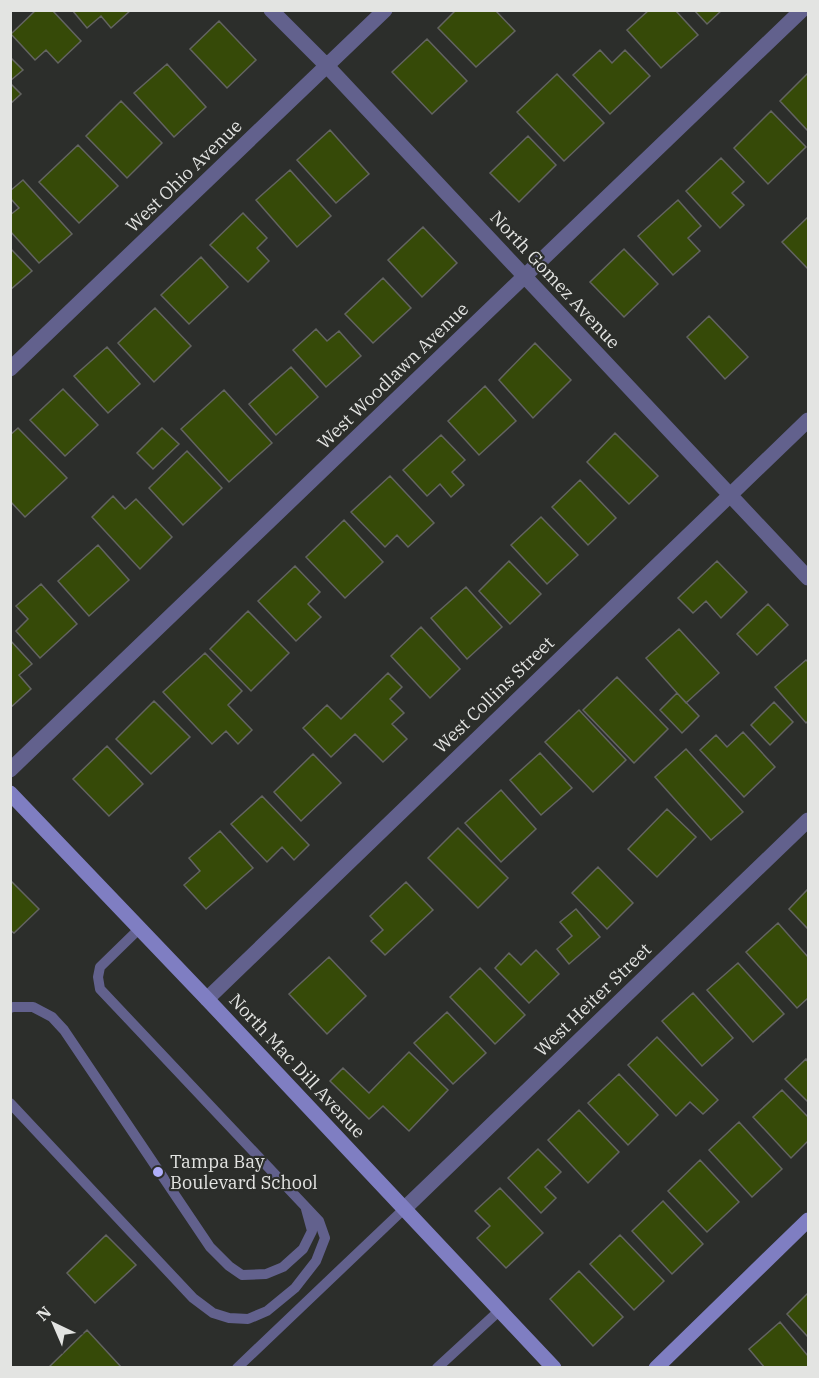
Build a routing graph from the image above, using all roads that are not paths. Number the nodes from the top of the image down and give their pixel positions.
1 (271, 10) edge
2 (385, 10) edge
3 (802, 10) edge
4 (327, 66) junction
5 (525, 276) junction
6 (10, 369) edge
7 (808, 420) edge
8 (730, 494) junction
9 (808, 578) edge
10 (10, 770) edge
11 (10, 793) edge
12 (808, 820) edge
13 (140, 928) junction
14 (207, 999) junction
15 (10, 1008) edge
16 (10, 1103) edge
17 (306, 1208) junction
18 (404, 1209) junction
19 (808, 1220) edge
20 (500, 1310) junction
21 (547, 1365) edge
22 (237, 1368) edge
23 (437, 1368) edge
24 (656, 1368) edge

1 - 4 street, North Gomez Avenue
2 - 4 street, West Ohio Avenue
3 - 5 street, West Woodlawn Avenue
4 - 5 street, North Gomez Avenue
4 - 6 street, West Ohio Avenue
5 - 8 street, North Gomez Avenue
5 - 10 street, West Woodlawn Avenue
7 - 8 street, West Collins Street
8 - 9 street, North Gomez Avenue
8 - 14 street, West Collins Street
11 - 13 street, North Mac Dill Avenue
12 - 18 street, West Heiter Street
13 - 14 street, North Mac Dill Avenue
13 - 17 lane
14 - 18 street, North Mac Dill Avenue
15 - 17 lane
16 - 17 lane
18 - 20 street, North Mac Dill Avenue
18 - 22 lane
19 - 24 street
20 - 21 street, North Mac Dill Avenue
20 - 23 lane

